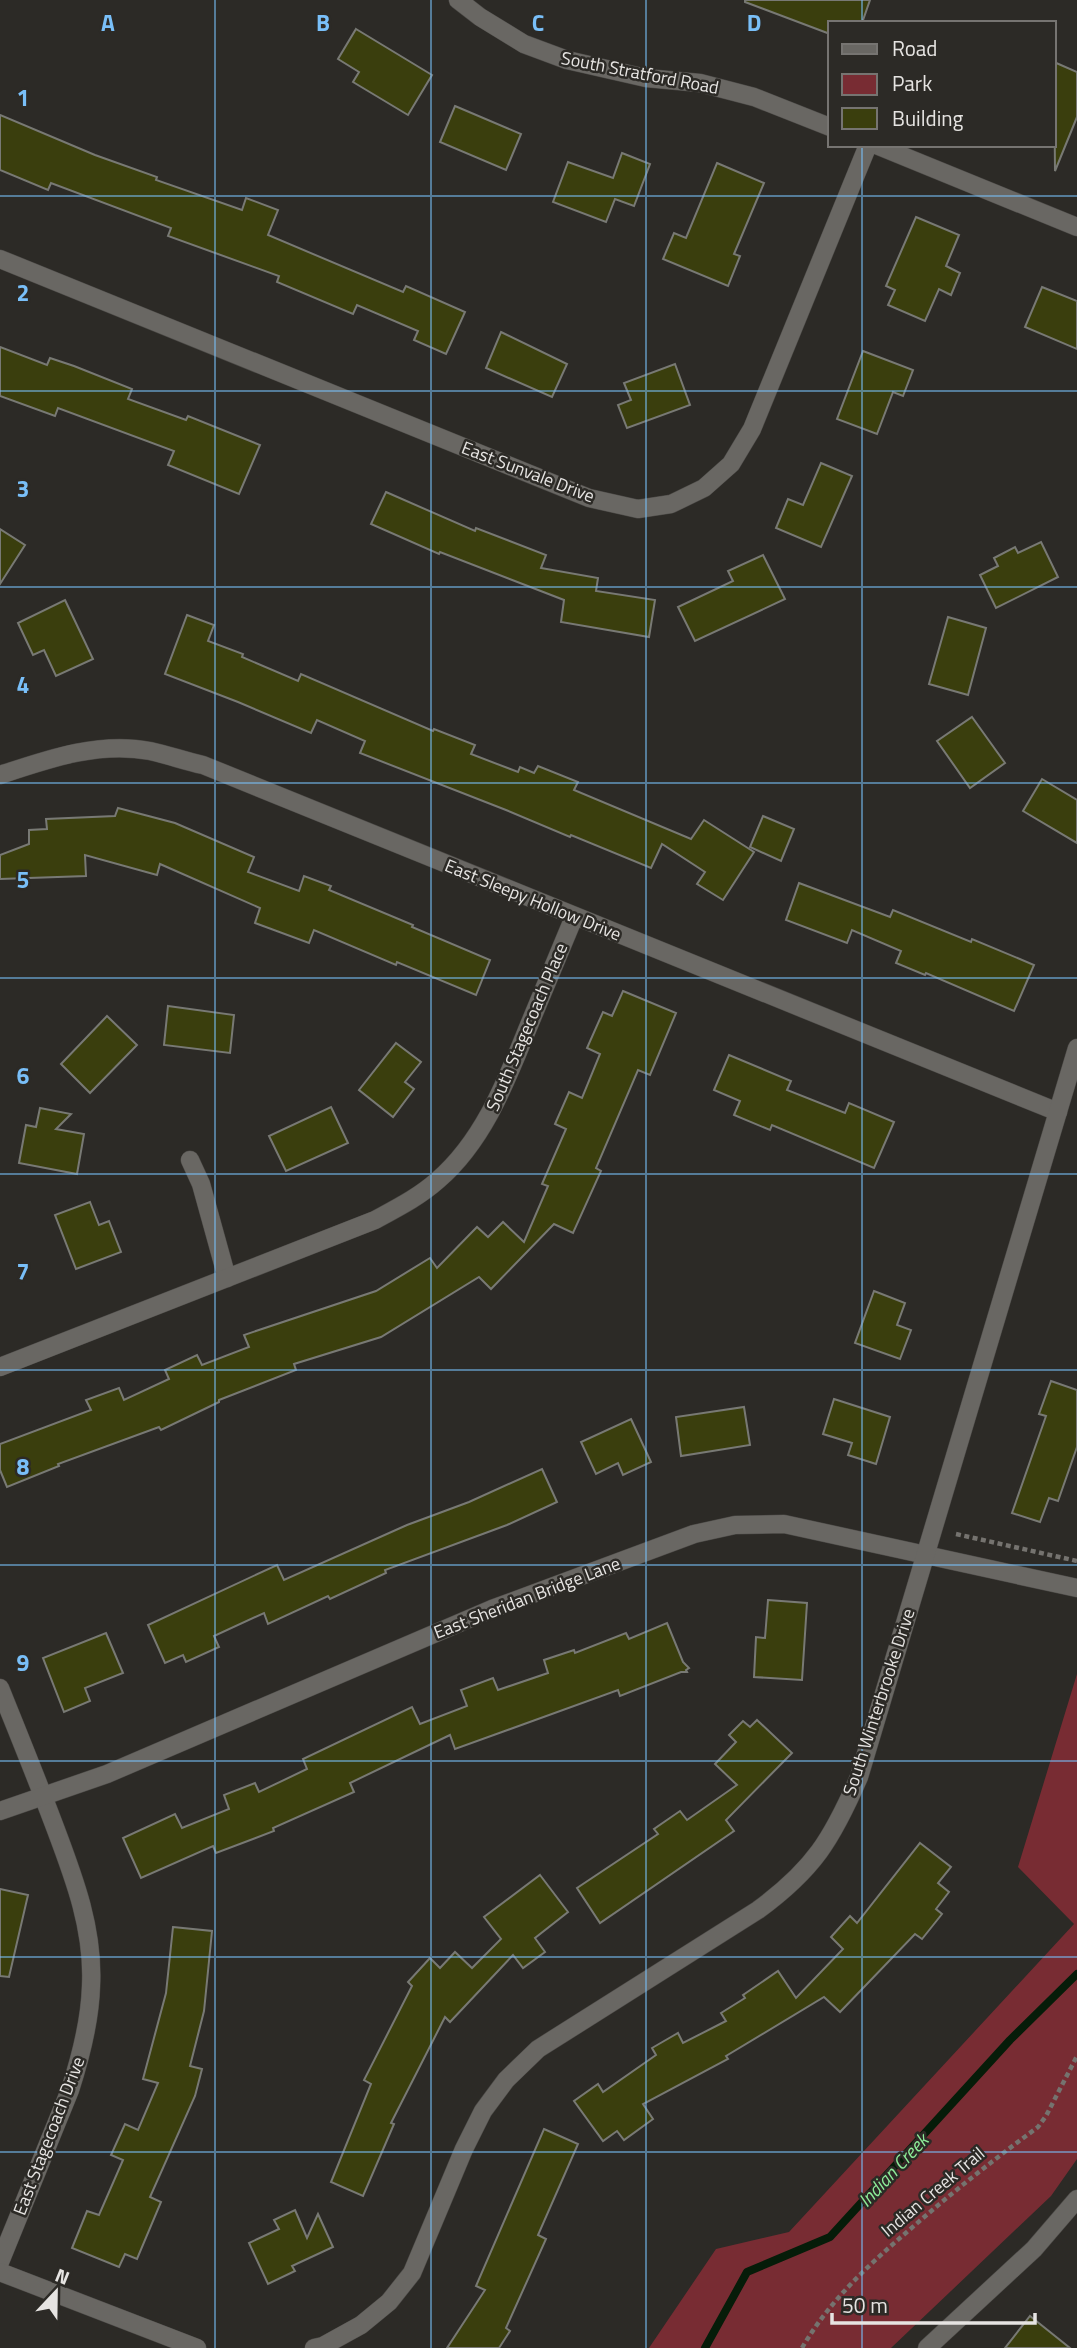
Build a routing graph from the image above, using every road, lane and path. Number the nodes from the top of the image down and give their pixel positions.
1 (458, 0) edge
2 (828, 126) edge
3 (867, 147) edge
4 (881, 147) edge
5 (1077, 227) edge
6 (0, 259) edge
7 (0, 775) edge
8 (574, 917) junction
9 (1077, 1048) edge
10 (1058, 1112) junction
11 (190, 1160) dead end
12 (227, 1278) junction
13 (0, 1367) edge
14 (956, 1534) dead end
15 (925, 1556) junction
16 (1077, 1561) edge
17 (1077, 1588) edge
18 (0, 1688) edge
19 (43, 1797) junction
20 (0, 1811) edge
21 (1077, 2056) edge
22 (1074, 2210) edge
23 (0, 2262) edge
24 (0, 2272) edge
25 (197, 2348) edge
26 (314, 2348) edge
27 (802, 2348) edge
28 (927, 2348) edge

1 - 2 street, South Stratford Road
3 - 6 street, East Sunvale Drive
4 - 5 street
7 - 8 street, East Sleepy Hollow Drive
8 - 10 street, East Sleepy Hollow Drive
8 - 12 street, South Stagecoach Place
9 - 10 street, South Winterbrooke Drive
10 - 15 street, South Winterbrooke Drive
11 - 12 street
12 - 13 street, South Stagecoach Place
14 - 16 path
15 - 17 street, East Sheridan Bridge Lane
15 - 19 street, East Sheridan Bridge Lane
15 - 26 street, South Winterbrooke Drive
18 - 19 street, East Stagecoach Drive
19 - 20 street, East Sheridan Bridge Lane
19 - 23 street, East Stagecoach Drive
21 - 27 path, Indian Creek Trail
22 - 28 street
24 - 25 street

